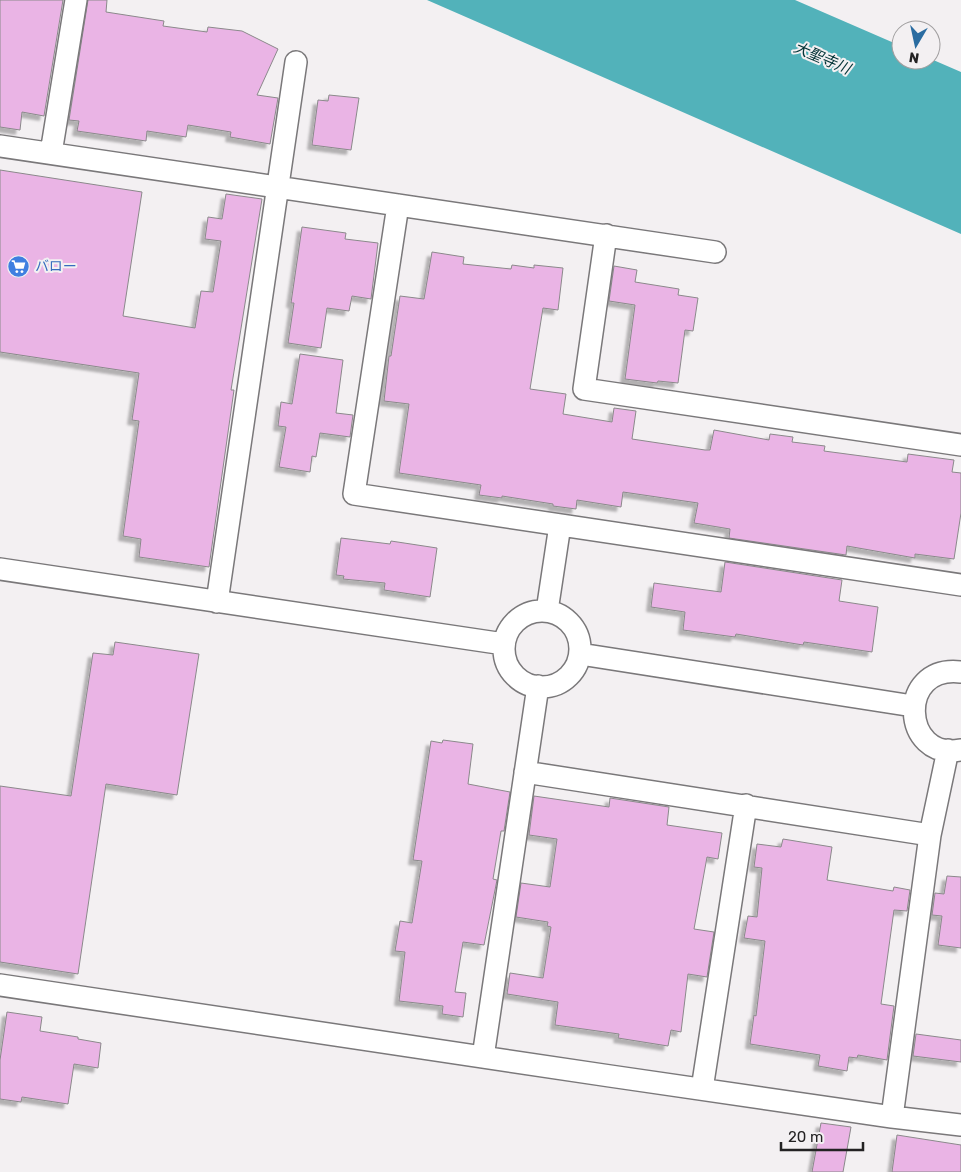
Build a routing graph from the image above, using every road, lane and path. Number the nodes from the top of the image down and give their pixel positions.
1 (76, 0) edge
2 (296, 62) dead end
3 (0, 146) edge
4 (51, 153) junction
5 (278, 186) junction
6 (398, 206) junction
7 (606, 235) junction
8 (715, 252) dead end
9 (961, 445) edge
10 (560, 525) junction
11 (0, 569) edge
12 (961, 585) edge
13 (217, 602) junction
14 (547, 611) junction
15 (504, 644) junction
16 (580, 654) junction
17 (960, 669) edge
18 (538, 686) junction
19 (914, 706) junction
20 (954, 750) edge
21 (525, 772) junction
22 (746, 805) junction
23 (930, 835) junction
24 (0, 985) edge
25 (483, 1057) junction
26 (702, 1089) junction
27 (892, 1117) junction
28 (961, 1125) edge

1 - 4 street
2 - 5 street
3 - 4 street
4 - 5 street
5 - 6 street
5 - 13 street
6 - 7 street
6 - 10 street
7 - 8 street
7 - 9 street
10 - 12 street
10 - 14 street
11 - 13 street
13 - 15 street
14 - 15 street
14 - 16 street
15 - 18 street
16 - 18 street
16 - 19 street
17 - 19 street
18 - 21 street
19 - 20 street
20 - 23 street
21 - 22 street
21 - 25 street
22 - 23 street
22 - 26 street
23 - 27 street
24 - 25 street
25 - 26 street
26 - 27 street
27 - 28 street

